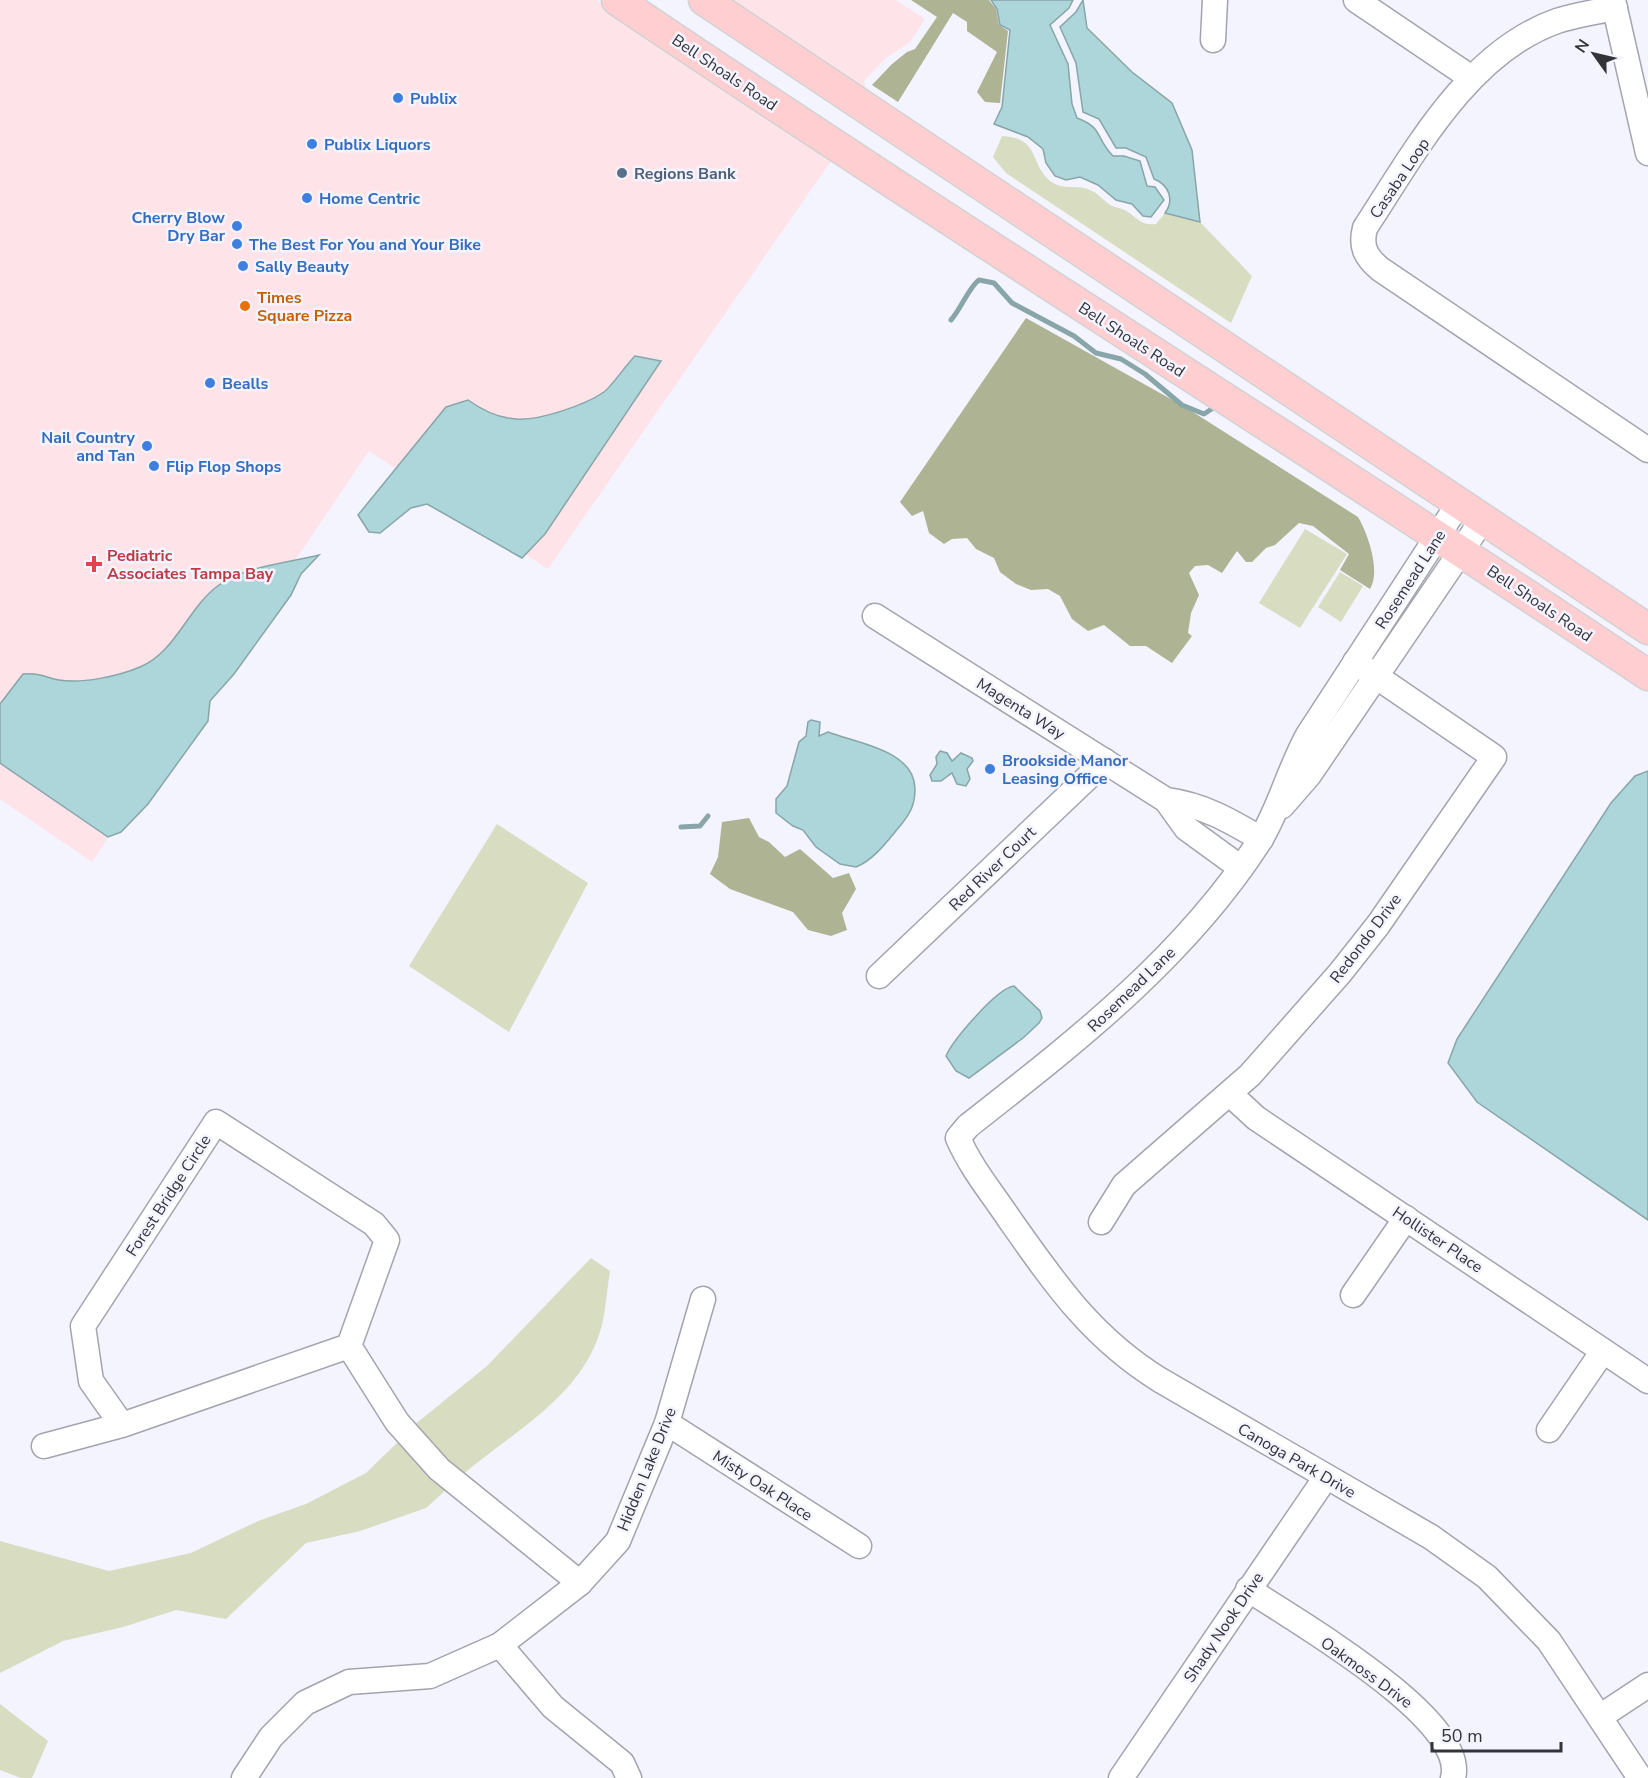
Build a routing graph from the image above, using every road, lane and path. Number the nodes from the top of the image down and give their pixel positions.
1 (617, 0) edge
2 (704, 0) edge
3 (1215, 0) edge
4 (1356, 0) edge
5 (1614, 4) edge
6 (1213, 40) dead end
7 (1470, 77) junction
8 (1648, 153) edge
9 (1648, 450) edge
10 (1471, 511) junction
11 (1450, 543) junction
12 (875, 616) dead end
13 (1648, 629) edge
14 (1355, 662) junction
15 (1648, 675) edge
16 (1377, 676) junction
17 (1105, 761) junction
18 (1166, 800) junction
19 (1276, 812) junction
20 (1261, 839) junction
21 (1241, 868) junction
22 (879, 976) dead end
23 (1230, 1094) junction
24 (958, 1138) joint
25 (1406, 1218) junction
26 (1101, 1222) dead end
27 (1353, 1295) dead end
28 (703, 1299) dead end
29 (349, 1346) junction
30 (1603, 1351) junction
31 (1648, 1381) edge
32 (667, 1423) junction
33 (122, 1425) junction
34 (1549, 1430) dead end
35 (44, 1446) dead end
36 (1326, 1477) junction
37 (859, 1546) dead end
38 (580, 1583) junction
39 (1248, 1589) junction
40 (500, 1645) junction
41 (1648, 1685) edge
42 (1601, 1716) junction
43 (244, 1778) edge
44 (629, 1778) edge
45 (1120, 1778) edge
46 (1453, 1778) edge
47 (1640, 1778) edge

1 - 11 main road, Bell Shoals Road
2 - 10 main road
3 - 6 street
4 - 7 street
5 - 7 street, Casaba Loop
5 - 8 street
7 - 9 street, Casaba Loop
10 - 11 street, Rosemead Lane
10 - 13 main road
11 - 14 street, Rosemead Lane
11 - 15 main road, Bell Shoals Road
11 - 16 street, Rosemead Lane
12 - 17 street, Magenta Way
14 - 16 street, Redondo Drive
14 - 19 street, Rosemead Lane
16 - 19 street, Rosemead Lane
16 - 23 street, Redondo Drive
17 - 18 street, Magenta Way
17 - 22 street, Red River Court
18 - 20 street, Magenta Way
18 - 21 street, Magenta Way
19 - 20 street, Rosemead Lane
20 - 21 street, Rosemead Lane
21 - 24 street, Rosemead Lane
23 - 25 street, Hollister Place
23 - 26 street, Redondo Drive
24 - 36 street, Canoga Park Drive
25 - 27 street
25 - 30 street, Hollister Place
28 - 32 street, Hidden Lake Drive
29 - 33 street
29 - 33 street, Forest Bridge Circle
29 - 38 street
30 - 31 street, Hollister Place
30 - 34 street
32 - 37 street, Misty Oak Place
32 - 38 street, Hidden Lake Drive
33 - 35 street
36 - 39 street, Shady Nook Drive
36 - 42 street, Canoga Park Drive
38 - 40 street, Hidden Lake Drive
39 - 45 street, Shady Nook Drive
39 - 46 street, Oakmoss Drive
40 - 43 street, Hidden Lake Drive
40 - 44 street
41 - 42 street
42 - 47 street, Canoga Park Drive

